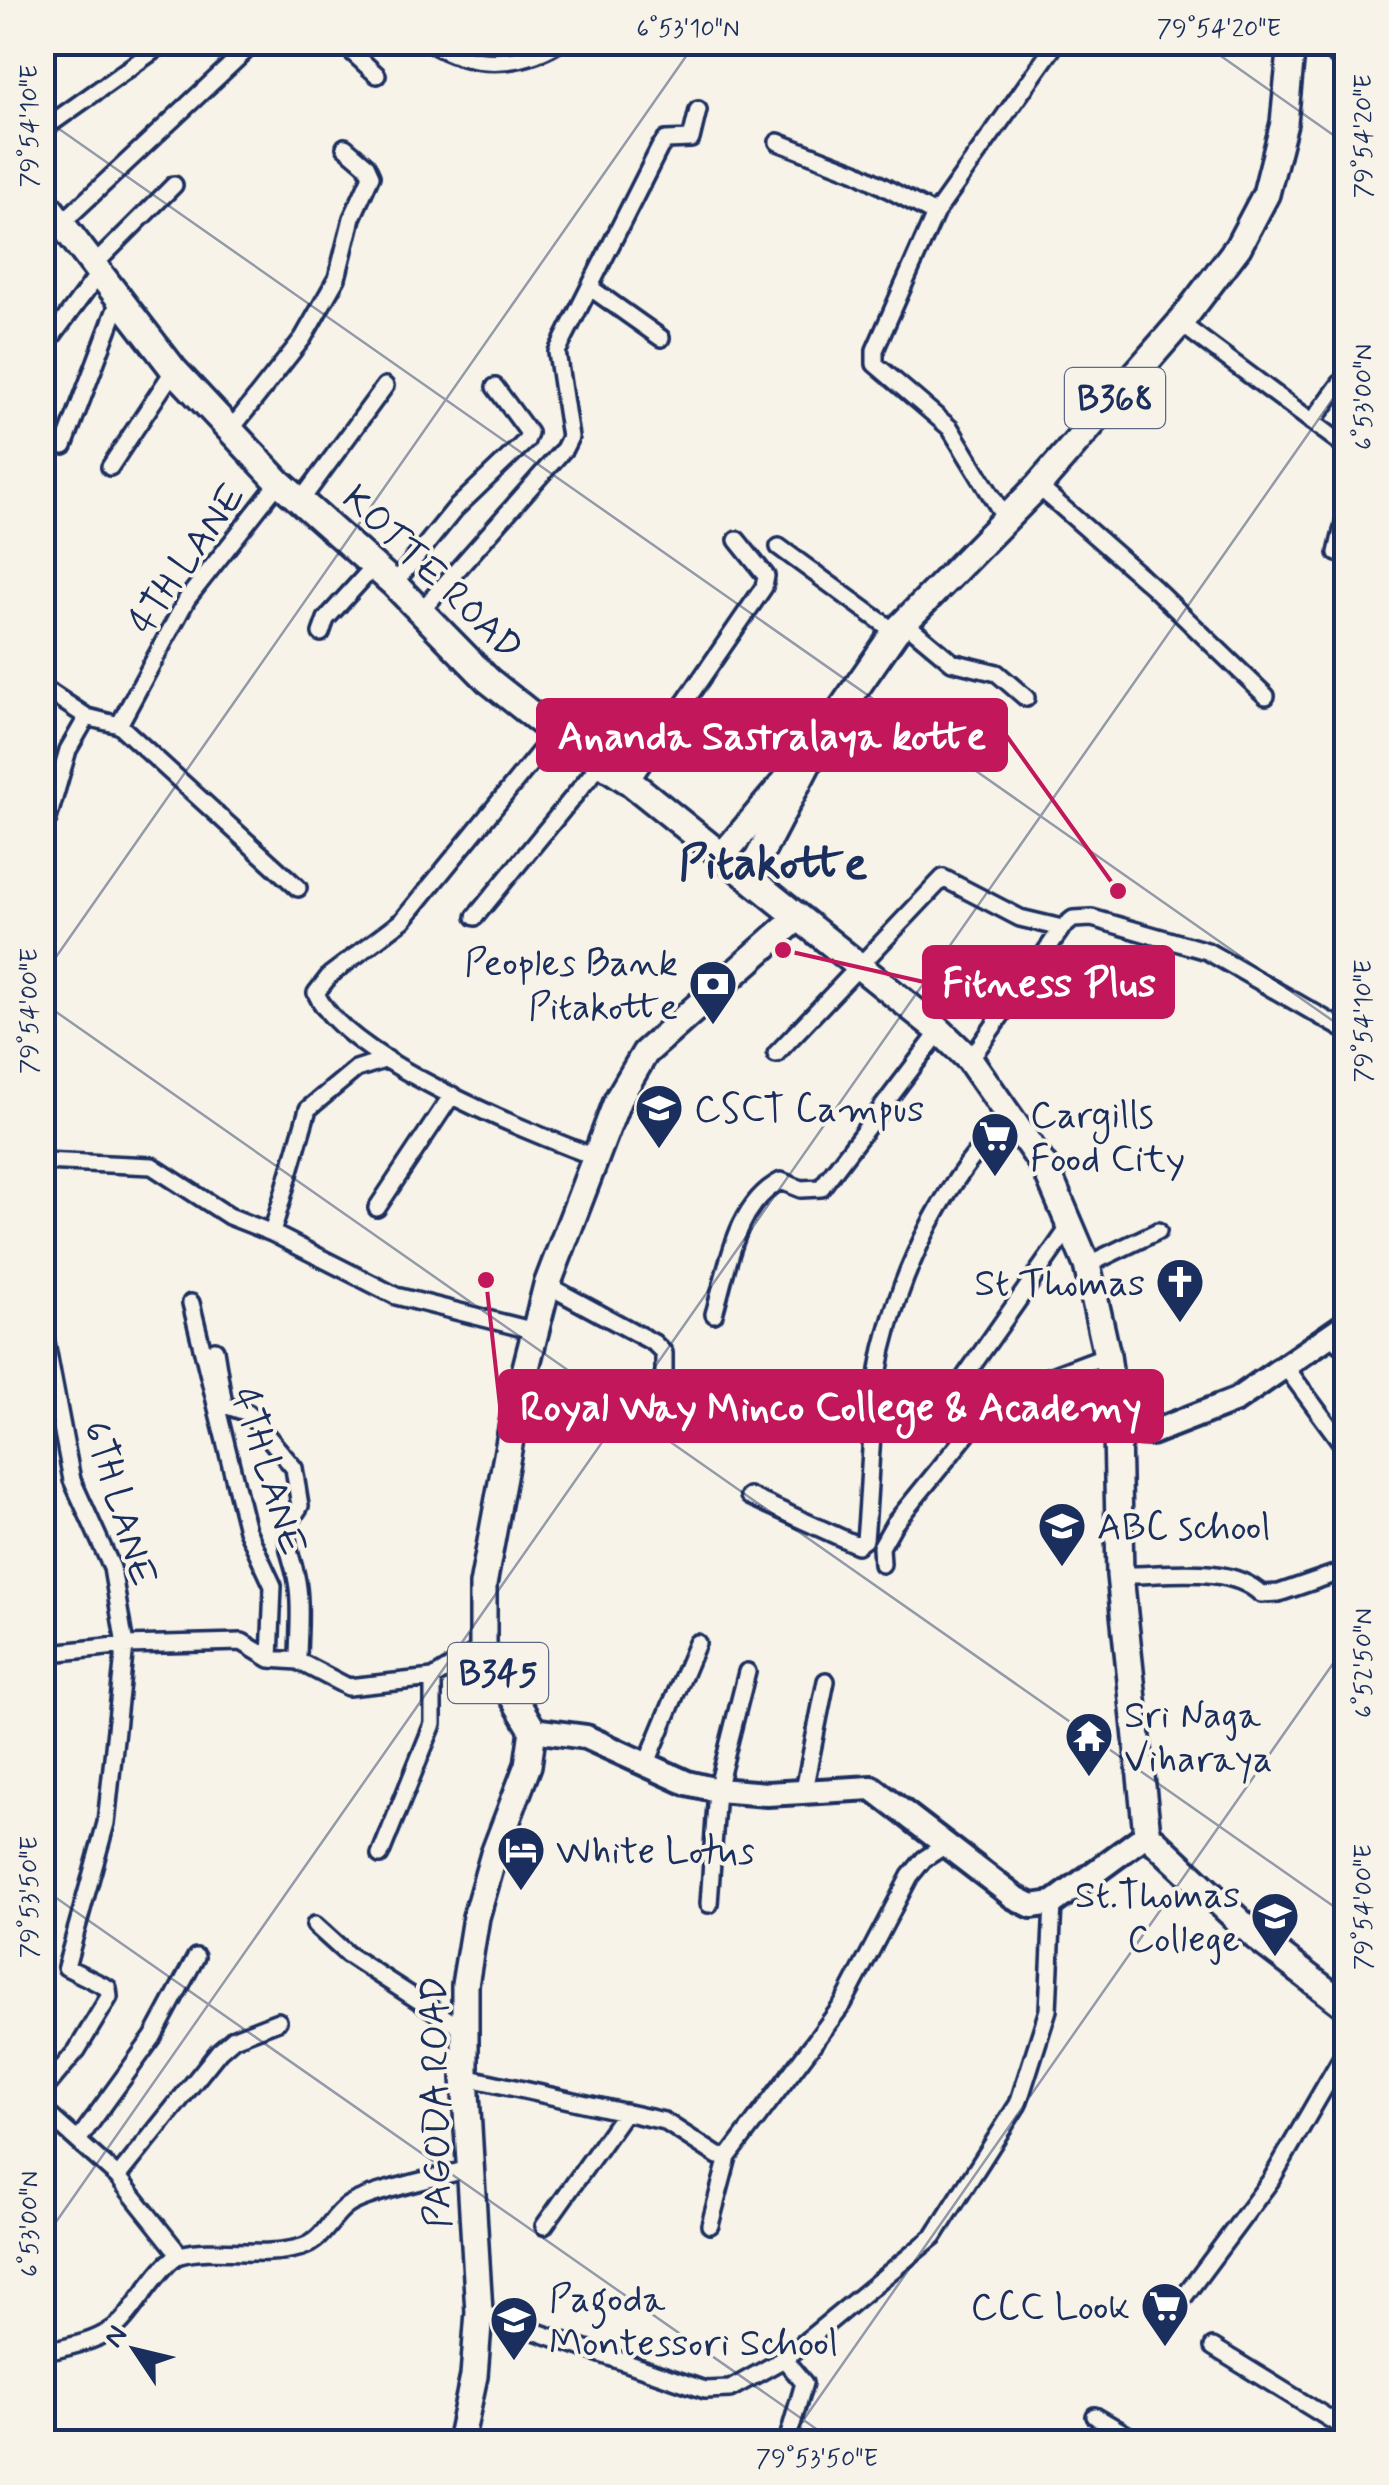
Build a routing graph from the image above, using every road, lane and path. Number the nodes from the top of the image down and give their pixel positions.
1 (166, 42) edge
2 (255, 42) edge
3 (341, 42) edge
4 (429, 42) edge
5 (560, 42) edge
6 (1056, 42) edge
7 (1292, 42) edge
8 (1323, 42) edge
9 (1346, 66) edge
10 (377, 75) dead end
11 (698, 110) dead end
12 (42, 130) edge
13 (778, 142) dead end
14 (345, 148) dead end
15 (174, 185) dead end
16 (42, 198) edge
17 (935, 214) junction
18 (63, 222) junction
19 (97, 269) junction
20 (592, 289) junction
21 (120, 298) junction
22 (1180, 323) junction
23 (661, 338) dead end
24 (42, 350) edge
25 (174, 370) junction
26 (1346, 376) edge
27 (385, 386) dead end
28 (494, 387) dead end
29 (1312, 422) junction
30 (228, 432) junction
31 (64, 446) dead end
32 (1346, 447) edge
33 (110, 467) dead end
34 (279, 482) junction
35 (1038, 486) junction
36 (302, 499) junction
37 (1346, 514) edge
38 (1005, 518) junction
39 (737, 540) dead end
40 (778, 547) dead end
41 (1337, 553) dead end
42 (374, 566) junction
43 (394, 584) junction
44 (421, 611) junction
45 (899, 627) junction
46 (321, 633) dead end
47 (42, 687) edge
48 (1266, 696) dead end
49 (1026, 698) dead end
50 (88, 717) junction
51 (118, 725) junction
52 (555, 733) junction
53 (820, 740) junction
54 (601, 763) junction
55 (630, 782) junction
56 (48, 819) dead end
57 (723, 856) junction
58 (749, 876) junction
59 (298, 888) dead end
60 (476, 917) dead end
61 (797, 918) junction
62 (1062, 928) junction
63 (861, 965) junction
64 (940, 1030) junction
65 (1346, 1030) edge
66 (776, 1054) dead end
67 (387, 1059) junction
68 (970, 1060) junction
69 (452, 1095) junction
70 (1010, 1117) junction
71 (595, 1158) junction
72 (42, 1161) edge
73 (377, 1208) dead end
74 (1070, 1226) junction
75 (1158, 1231) dead end
76 (272, 1232) junction
77 (1087, 1265) junction
78 (547, 1284) junction
79 (191, 1303) dead end
80 (714, 1314) dead end
81 (42, 1321) edge
82 (535, 1331) junction
83 (1342, 1337) edge
84 (215, 1350) dead end
85 (1107, 1355) junction
86 (1286, 1370) junction
87 (949, 1400) dead end
88 (696, 1417) dead end
89 (1117, 1431) junction
90 (1346, 1449) edge
91 (749, 1496) dead end
92 (882, 1564) dead end
93 (1346, 1570) edge
94 (1120, 1575) junction
95 (697, 1642) dead end
96 (126, 1645) junction
97 (483, 1648) junction
98 (42, 1654) edge
99 (270, 1659) junction
100 (298, 1661) junction
101 (748, 1672) dead end
102 (432, 1678) junction
103 (826, 1681) dead end
104 (532, 1730) junction
105 (646, 1764) junction
106 (717, 1790) junction
107 (804, 1790) junction
108 (1146, 1834) junction
109 (947, 1844) junction
110 (380, 1856) dead end
111 (1054, 1903) junction
112 (709, 1904) dead end
113 (316, 1925) dead end
114 (196, 1956) dead end
115 (1346, 2006) edge
116 (278, 2021) dead end
117 (464, 2030) junction
118 (1346, 2050) edge
119 (466, 2077) junction
120 (42, 2092) edge
121 (42, 2109) edge
122 (625, 2112) junction
123 (78, 2139) junction
124 (728, 2157) junction
125 (472, 2168) junction
126 (118, 2178) junction
127 (544, 2226) dead end
128 (710, 2226) dead end
129 (180, 2254) junction
130 (479, 2312) junction
131 (1169, 2317) dead end
132 (1213, 2346) dead end
133 (42, 2353) edge
134 (784, 2358) junction
135 (1095, 2416) dead end
136 (1346, 2429) edge
137 (460, 2442) edge
138 (787, 2442) edge
139 (1139, 2442) edge

1 - 12 street
2 - 18 street
3 - 10 street
4 - 5 street
6 - 17 street
7 - 22 main road, B368
8 - 9 street
11 - 20 street
13 - 17 street
14 - 30 street
15 - 19 street
16 - 18 main road, KOTTE ROAD
17 - 38 street
18 - 19 main road, KOTTE ROAD
19 - 21 main road, KOTTE ROAD
19 - 24 street
20 - 23 street
20 - 44 street
21 - 25 main road, KOTTE ROAD
21 - 31 street
22 - 29 street
22 - 35 main road, B368
25 - 30 main road, KOTTE ROAD
25 - 33 street
26 - 29 street
27 - 36 street
28 - 43 street
29 - 32 street
30 - 34 main road, KOTTE ROAD
34 - 36 main road, KOTTE ROAD
34 - 51 street, 4TH LANE
35 - 38 main road, B368
35 - 48 street
36 - 42 main road, KOTTE ROAD
37 - 41 street
38 - 45 main road, B368
39 - 55 street
40 - 45 street
42 - 43 main road, KOTTE ROAD
42 - 46 street
43 - 44 main road, KOTTE ROAD
44 - 52 main road, KOTTE ROAD
45 - 49 street
45 - 53 main road, B368
47 - 50 street
50 - 51 street
50 - 56 street
51 - 59 street
52 - 54 main road, KOTTE ROAD
52 - 67 street
53 - 57 main road, B368
53 - 58 main road, B368
54 - 55 main road, KOTTE ROAD
54 - 60 street
55 - 57 main road, KOTTE ROAD
57 - 58 main road, KOTTE ROAD
58 - 61 main road, KOTTE ROAD
61 - 63 main road, KOTTE ROAD
61 - 71 main road, B345
62 - 63 street
62 - 65 street
62 - 68 street
63 - 64 main road, KOTTE ROAD
63 - 66 street
64 - 68 main road, KOTTE ROAD
64 - 80 street
67 - 69 street
67 - 76 street
68 - 70 main road, KOTTE ROAD
69 - 71 street
69 - 73 street
70 - 74 main road, KOTTE ROAD
70 - 91 street
71 - 78 main road, B345
72 - 76 street
74 - 77 main road, KOTTE ROAD
74 - 87 street
75 - 77 street
76 - 82 street
77 - 85 main road, KOTTE ROAD
78 - 82 main road, B345
78 - 88 street
79 - 99 street, 4TH LANE
81 - 96 street, 6TH LANE
82 - 97 main road, B345
83 - 86 street
84 - 100 street
85 - 89 main road, KOTTE ROAD
85 - 92 street
86 - 89 street
86 - 90 street
89 - 94 main road, KOTTE ROAD
93 - 94 street
94 - 108 main road, KOTTE ROAD
95 - 105 street
96 - 98 street
96 - 99 street
96 - 120 street, 6TH LANE
97 - 102 street
97 - 104 main road, B345
99 - 100 street
100 - 102 street
101 - 106 street
102 - 110 street
103 - 107 street
104 - 105 street
104 - 117 main road, PAGODA ROAD / B345
105 - 106 street
106 - 107 street
106 - 112 street
107 - 109 street
108 - 111 street
108 - 115 main road
109 - 111 street
109 - 124 street
111 - 134 street
113 - 117 street
114 - 123 street
116 - 126 street
117 - 119 main road, PAGODA ROAD / B345
118 - 131 street
119 - 122 street
119 - 125 main road, PAGODA ROAD / B345
121 - 123 street
122 - 124 street
122 - 127 street
123 - 126 street
124 - 128 street
125 - 129 street
125 - 130 main road, PAGODA ROAD / B345
126 - 129 street
129 - 133 street
130 - 134 street
130 - 137 main road, PAGODA ROAD / B345
132 - 136 street
134 - 138 street
135 - 139 street

